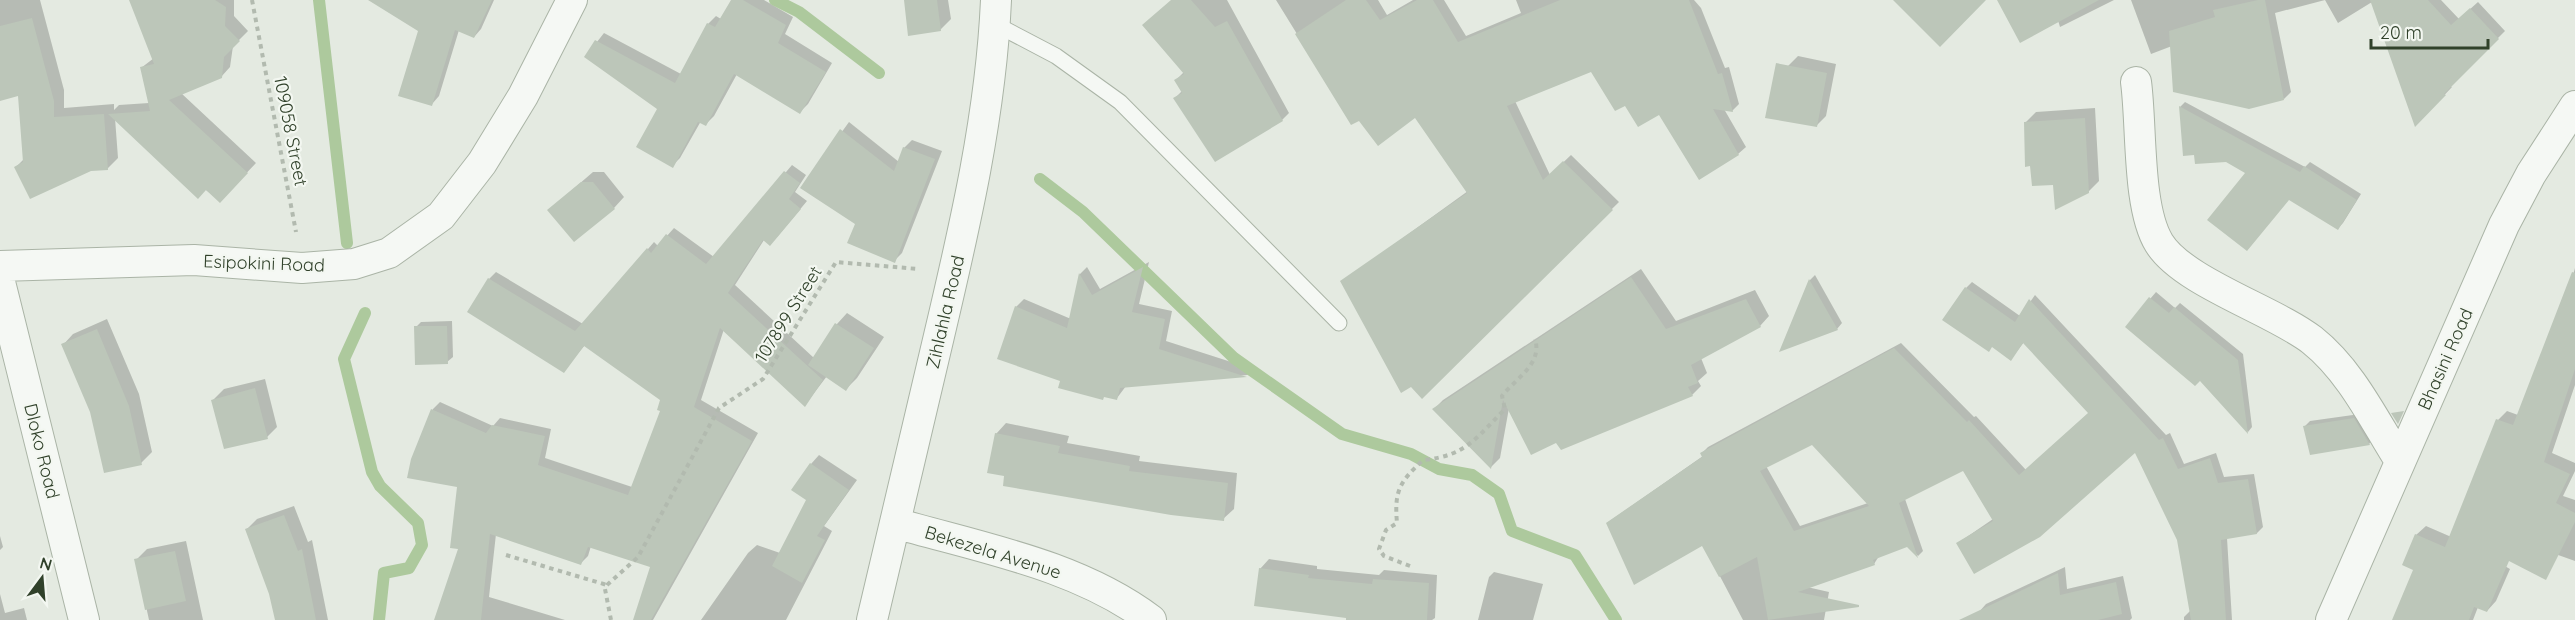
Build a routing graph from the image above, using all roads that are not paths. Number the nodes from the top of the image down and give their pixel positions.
1 (572, 0) edge
2 (995, 12) edge
3 (2136, 82) dead end
4 (2575, 106) edge
5 (0, 266) edge
6 (0, 282) edge
7 (1339, 323) dead end
8 (2400, 461) junction
9 (896, 523) junction
10 (84, 620) edge
11 (872, 620) edge
12 (1151, 620) edge
13 (2331, 620) edge

1 - 5 street, Esipokini Road
2 - 7 lane
2 - 9 street, Zihlahla Road
3 - 8 street
4 - 8 street, Bhasini Road
6 - 10 street, Dloko Road
8 - 13 street, Bhasini Road
9 - 11 street, Zihlahla Road
9 - 12 street, Bekezela Avenue

